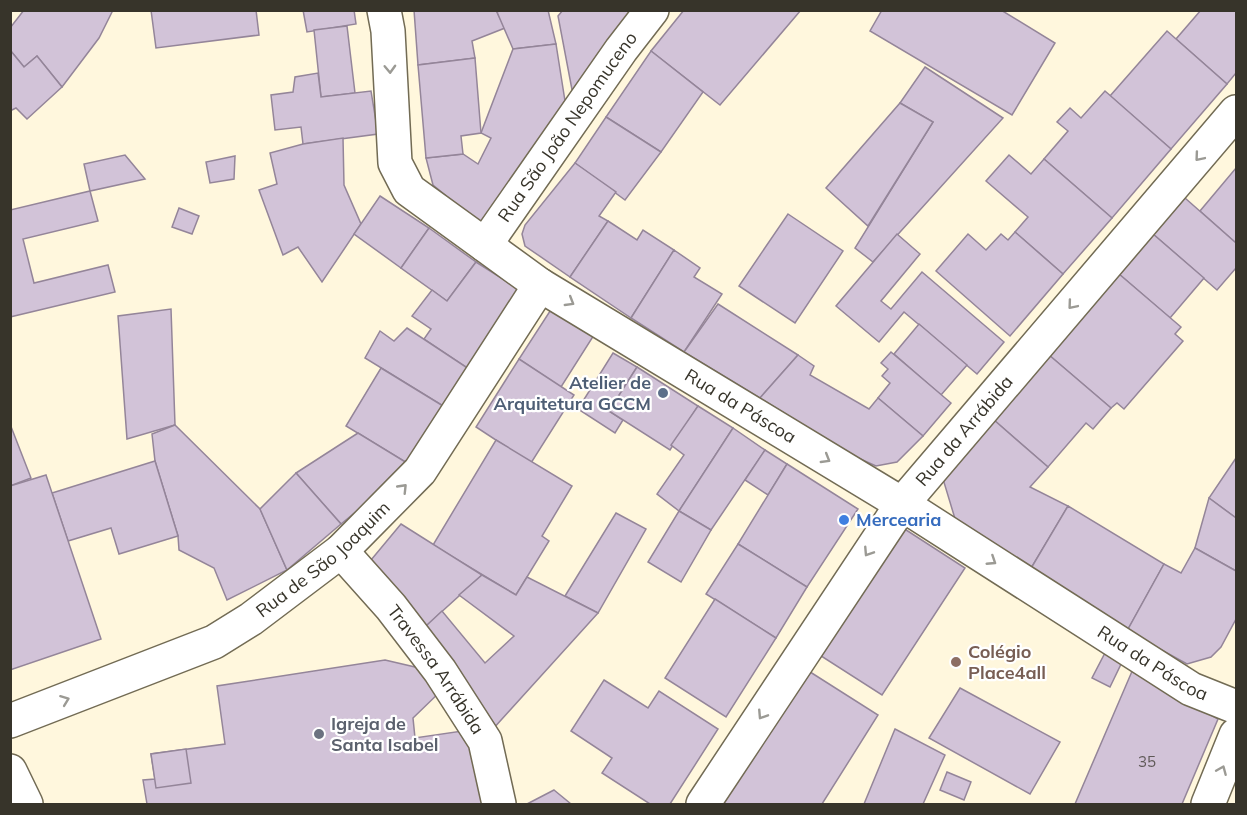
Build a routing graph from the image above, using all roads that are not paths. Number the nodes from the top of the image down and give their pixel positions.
1 (384, 10) edge
2 (652, 10) edge
3 (1236, 112) edge
4 (485, 245) junction
5 (540, 285) junction
6 (902, 504) junction
7 (341, 552) junction
8 (1236, 707) edge
9 (10, 722) edge
10 (1236, 735) edge
11 (10, 771) edge
12 (26, 804) edge
13 (499, 804) edge
14 (703, 804) edge
15 (1208, 804) edge

1 -> 4 street, Rua da Páscoa
2 - 4 street, Rua São João Nepomuceno
3 -> 6 street, Rua da Arrábida
4 - 5 street, Rua da Páscoa
5 -> 6 street, Rua da Páscoa
7 -> 5 street, Rua de São Joaquim
6 -> 8 street, Rua da Páscoa
6 -> 14 street, Rua da Arrábida
9 -> 7 street, Rua de São Joaquim
7 - 13 street, Travessa Arrábida
15 -> 10 street
11 - 12 street

